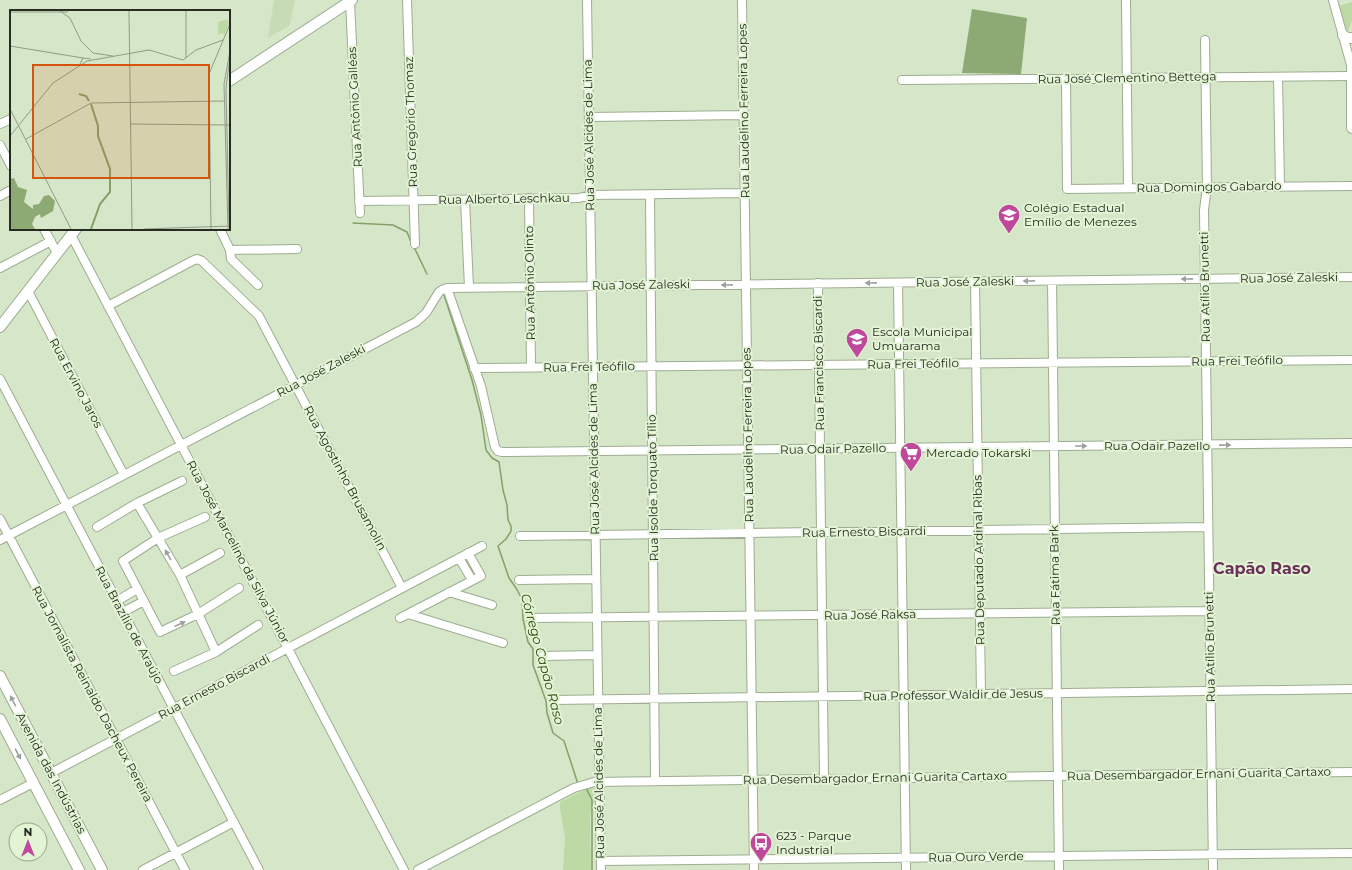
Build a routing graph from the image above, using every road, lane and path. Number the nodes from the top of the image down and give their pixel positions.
1 (407, 0) edge
2 (587, 0) edge
3 (742, 0) edge
4 (1126, 0) edge
5 (1332, 0) edge
6 (351, 1) edge
7 (1347, 36) edge
8 (1205, 40) dead end
9 (1352, 69) edge
10 (1205, 77) junction
11 (1278, 77) junction
12 (1127, 78) junction
13 (1066, 79) junction
14 (230, 80) edge
15 (902, 80) dead end
16 (744, 115) junction
17 (589, 117) junction
18 (10, 119) edge
19 (0, 124) edge
20 (1352, 128) edge
21 (0, 145) edge
22 (10, 164) edge
23 (1280, 186) junction
24 (1352, 186) edge
25 (1207, 187) junction
26 (1128, 188) junction
27 (10, 191) edge
28 (745, 193) junction
29 (590, 195) junction
30 (650, 195) junction
31 (0, 196) edge
32 (529, 198) junction
33 (413, 200) junction
34 (465, 200) junction
35 (359, 201) junction
36 (360, 213) dead end
37 (45, 230) edge
38 (220, 230) edge
39 (73, 232) edge
40 (51, 241) junction
41 (414, 244) dead end
42 (298, 249) dead end
43 (230, 250) junction
44 (57, 253) junction
45 (0, 268) edge
46 (1352, 277) edge
47 (1205, 279) junction
48 (1052, 281) junction
49 (898, 282) junction
50 (975, 282) junction
51 (746, 284) junction
52 (818, 284) junction
53 (258, 285) dead end
54 (650, 285) junction
55 (592, 286) junction
56 (530, 287) junction
57 (446, 288) junction
58 (469, 288) junction
59 (28, 291) junction
60 (108, 306) junction
61 (0, 327) edge
62 (1352, 360) edge
63 (1206, 361) junction
64 (1052, 363) junction
65 (899, 364) junction
66 (976, 364) junction
67 (819, 365) junction
68 (747, 366) junction
69 (593, 367) junction
70 (651, 367) junction
71 (474, 368) junction
72 (531, 368) junction
73 (0, 379) edge
74 (295, 385) junction
75 (1352, 443) edge
76 (182, 445) junction
77 (1207, 445) junction
78 (1054, 446) junction
79 (977, 447) junction
80 (900, 448) junction
81 (820, 449) junction
82 (748, 450) junction
83 (652, 451) junction
84 (594, 452) junction
85 (124, 474) junction
86 (182, 481) dead end
87 (137, 503) junction
88 (66, 505) junction
89 (205, 517) dead end
90 (0, 519) edge
91 (97, 527) dead end
92 (1208, 527) junction
93 (1055, 529) junction
94 (978, 530) junction
95 (902, 531) junction
96 (821, 532) junction
97 (750, 533) junction
98 (653, 534) junction
99 (9, 535) junction
100 (596, 535) junction
101 (520, 536) dead end
102 (158, 538) junction
103 (0, 540) edge
104 (482, 546) dead end
105 (468, 552) junction
106 (220, 553) dead end
107 (459, 558) junction
108 (180, 575) junction
109 (596, 579) junction
110 (472, 580) junction
111 (519, 580) dead end
112 (239, 588) dead end
113 (402, 588) junction
114 (138, 589) junction
115 (449, 592) junction
116 (117, 601) junction
117 (144, 601) junction
118 (492, 605) dead end
119 (1210, 611) junction
120 (123, 612) junction
121 (1056, 613) junction
122 (198, 614) junction
123 (408, 614) junction
124 (902, 614) junction
125 (980, 614) junction
126 (822, 615) junction
127 (750, 616) junction
128 (654, 617) junction
129 (400, 618) dead end
130 (531, 618) dead end
131 (597, 618) junction
132 (258, 625) dead end
133 (504, 643) dead end
134 (288, 648) junction
135 (216, 652) junction
136 (597, 655) junction
137 (542, 656) dead end
138 (174, 671) dead end
139 (0, 676) edge
140 (1352, 689) edge
141 (1211, 691) junction
142 (1057, 693) junction
143 (981, 694) junction
144 (904, 695) junction
145 (823, 696) junction
146 (752, 697) junction
147 (655, 698) junction
148 (598, 699) junction
149 (554, 700) dead end
150 (174, 708) junction
151 (0, 719) edge
152 (116, 739) junction
153 (1352, 772) edge
154 (51, 773) junction
155 (1212, 774) junction
156 (1058, 776) junction
157 (904, 778) junction
158 (824, 779) junction
159 (753, 780) junction
160 (656, 781) junction
161 (33, 782) junction
162 (599, 782) junction
163 (0, 800) edge
164 (234, 822) junction
165 (176, 853) junction
166 (1352, 853) edge
167 (1213, 854) junction
168 (1059, 856) junction
169 (906, 858) junction
170 (754, 859) junction
171 (601, 861) junction
172 (79, 870) edge
173 (102, 870) edge
174 (144, 870) edge
175 (185, 870) edge
176 (259, 870) edge
177 (404, 870) edge
178 (418, 870) edge
179 (601, 870) edge
180 (754, 870) edge
181 (906, 870) edge
182 (1059, 870) edge
183 (1213, 870) edge

1 - 33 street, Rua Gregório Thomaz
2 - 17 street, Rua José Alcides de Lima
3 - 16 street, Rua Laudelino Ferreira Lopes
4 - 12 street
5 - 7 street
6 - 14 main road
6 - 35 street, Rua Antônio Galléas
7 - 9 street
8 - 10 street, Rua Atílio Brunetti
9 - 11 street, Rua José Clementino Bettega
9 - 20 main road
10 - 11 street, Rua José Clementino Bettega
10 - 12 street, Rua José Clementino Bettega
10 - 25 street, Rua Atílio Brunetti
11 - 23 street
12 - 13 street, Rua José Clementino Bettega
12 - 26 street
13 - 15 street, Rua José Clementino Bettega
13 - 26 street, Rua Domingos Gabardo
16 - 17 street
16 - 28 street, Rua Laudelino Ferreira Lopes
17 - 29 street, Rua José Alcides de Lima
18 - 19 street
21 - 22 street
23 - 24 street, Rua Domingos Gabardo
23 - 25 street, Rua Domingos Gabardo
25 - 26 street, Rua Domingos Gabardo
25 - 47 street, Rua Atílio Brunetti
27 - 31 street
28 - 30 street, Rua Alberto Leschkau
28 - 51 street, Rua Laudelino Ferreira Lopes
29 - 30 street, Rua Alberto Leschkau
29 - 32 street, Rua Alberto Leschkau
29 - 55 street, Rua José Alcides de Lima
30 - 54 street, Rua Isolde Torquato Tílio
32 - 34 street, Rua Alberto Leschkau
32 - 56 street, Rua Antônio Olinto
33 - 34 street, Rua Alberto Leschkau
33 - 35 street, Rua Alberto Leschkau
33 - 41 street, Rua Gregório Thomaz
34 - 58 street
35 - 36 street, Rua Antônio Galléas
37 - 40 street
38 - 43 street
39 - 44 main road
39 - 60 street, Rua José Marcelino da Silva Júnior
40 - 44 street
40 - 45 street
42 - 43 street
43 - 53 street
44 - 59 main road
46 - 47 street, Rua José Zaleski
47 -> 48 street, Rua José Zaleski
47 - 63 street, Rua Atílio Brunetti
48 -> 50 street, Rua José Zaleski
48 - 64 street, Rua Fátima Bark
49 - 50 street, Rua José Zaleski
49 -> 52 street, Rua José Zaleski
49 - 65 street
50 - 66 street, Rua Deputado Ardinal Ribas
51 - 52 street, Rua José Zaleski
51 -> 54 street, Rua José Zaleski
51 - 68 street, Rua Laudelino Ferreira Lopes
52 - 67 street, Rua Francisco Biscardi
54 - 55 street, Rua José Zaleski
54 - 70 street, Rua Isolde Torquato Tílio
55 - 56 street, Rua José Zaleski
55 - 69 street, Rua José Alcides de Lima
56 - 58 street, Rua José Zaleski
56 - 72 street, Rua Antônio Olinto
57 - 58 street, Rua José Zaleski
57 - 71 street
57 - 74 street, Rua José Zaleski
59 - 61 main road
59 - 85 street, Rua Ervino Jaros
60 - 74 street, Rua Agostinho Brusamolin
60 - 76 street, Rua José Marcelino da Silva Júnior
62 - 63 street, Rua Frei Teófilo
63 - 64 street, Rua Frei Teófilo
63 - 77 street, Rua Atílio Brunetti
64 - 66 street, Rua Frei Teófilo
64 - 78 street, Rua Fátima Bark
65 - 66 street, Rua Frei Teófilo
65 - 67 street, Rua Frei Teófilo
65 - 80 street
66 - 79 street, Rua Deputado Ardinal Ribas
67 - 68 street, Rua Frei Teófilo
67 - 81 street, Rua Francisco Biscardi
68 - 70 street, Rua Frei Teófilo
68 - 82 street, Rua Laudelino Ferreira Lopes
69 - 70 street, Rua Frei Teófilo
69 - 72 street, Rua Frei Teófilo
69 - 84 street, Rua José Alcides de Lima
70 - 83 street, Rua Isolde Torquato Tílio
71 - 72 street, Rua Frei Teófilo
71 - 84 street, Rua Odair Pazello
73 - 88 street, Rua Brazílio de Araújo
74 - 76 street, Rua José Zaleski
74 - 113 street, Rua Agostinho Brusamolin
77 -> 75 street, Rua Odair Pazello
76 - 85 street, Rua José Zaleski
76 - 134 street, Rua José Marcelino da Silva Júnior
78 -> 77 street, Rua Odair Pazello
77 - 92 street, Rua Atílio Brunetti
78 - 79 street, Rua Odair Pazello
78 - 93 street, Rua Fátima Bark
79 - 80 street, Rua Odair Pazello
79 - 94 street, Rua Deputado Ardinal Ribas
80 - 81 street, Rua Odair Pazello
80 - 95 street
81 - 82 street, Rua Odair Pazello
81 - 96 street, Rua Francisco Biscardi
82 - 83 street, Rua Odair Pazello
82 - 97 street, Rua Laudelino Ferreira Lopes
83 - 84 street, Rua Odair Pazello
83 - 98 street, Rua Isolde Torquato Tílio
84 - 100 street, Rua José Alcides de Lima
85 - 88 street, Rua José Zaleski
86 - 87 street
87 - 91 street
87 - 102 street
88 - 99 street, Rua José Zaleski
88 - 116 street, Rua Brazílio de Araújo
89 - 102 street
90 - 99 street, Rua Jornalista Reinaldo Dacheux Pereira
92 - 93 street, Rua Ernesto Biscardi
92 - 119 street, Rua Atílio Brunetti
93 - 94 street, Rua Ernesto Biscardi
93 - 121 street, Rua Fátima Bark
94 - 95 street, Rua Ernesto Biscardi
94 - 125 street, Rua Deputado Ardinal Ribas
95 - 96 street, Rua Ernesto Biscardi
95 - 124 street
96 - 97 street, Rua Ernesto Biscardi
96 - 126 street, Rua Francisco Biscardi
97 - 98 street, Rua Ernesto Biscardi
97 - 127 street, Rua Laudelino Ferreira Lopes
98 - 100 street, Rua Ernesto Biscardi
98 - 128 street, Rua Isolde Torquato Tílio
99 - 103 street, Rua José Zaleski
99 - 152 street, Rua Jornalista Reinaldo Dacheux Pereira
100 - 101 street, Rua Ernesto Biscardi
100 - 109 street, Rua José Alcides de Lima
108 -> 102 street
102 - 114 street
104 - 105 street, Rua Ernesto Biscardi
105 - 107 street, Rua Ernesto Biscardi
105 - 110 street
106 - 108 street
107 - 110 street
107 - 113 street, Rua Ernesto Biscardi
108 - 122 street
109 - 111 street
109 - 131 street, Rua José Alcides de Lima
110 - 115 street
112 - 122 street
113 - 134 street, Rua Ernesto Biscardi
114 - 116 street
114 - 117 street
115 - 118 street
115 - 123 street
116 - 120 street, Rua Brazílio de Araújo
117 - 120 street
117 -> 122 street
119 - 121 street, Rua José Raksa
119 - 141 street, Rua Atílio Brunetti
120 - 150 street, Rua Brazílio de Araújo
121 - 125 street, Rua José Raksa
121 - 142 street, Rua Fátima Bark
122 - 135 street
123 - 129 street
123 - 133 street
124 - 125 street, Rua José Raksa
124 - 126 street, Rua José Raksa
124 - 144 street
125 - 143 street, Rua Deputado Ardinal Ribas
126 - 127 street, Rua José Raksa
126 - 145 street, Rua Francisco Biscardi
127 - 128 street, Rua José Raksa
127 - 146 street, Rua Laudelino Ferreira Lopes
128 - 131 street, Rua José Raksa
128 - 147 street, Rua Isolde Torquato Tílio
130 - 131 street, Rua José Raksa
131 - 136 street, Rua José Alcides de Lima
132 - 135 street
134 - 150 street, Rua Ernesto Biscardi
134 - 177 street, Rua José Marcelino da Silva Júnior
135 - 138 street
136 - 137 street
136 - 148 street, Rua José Alcides de Lima
154 -> 139 main road, Avenida das Indústrias
140 - 141 street, Rua Professor Waldir de Jesus
141 - 142 street, Rua Professor Waldir de Jesus
141 - 155 street, Rua Atílio Brunetti
142 - 143 street, Rua Professor Waldir de Jesus
142 - 156 street, Rua Fátima Bark
143 - 144 street, Rua Professor Waldir de Jesus
144 - 145 street, Rua Professor Waldir de Jesus
144 - 157 street
145 - 146 street, Rua Professor Waldir de Jesus
145 - 158 street, Rua Francisco Biscardi
146 - 147 street, Rua Professor Waldir de Jesus
146 - 159 street, Rua Laudelino Ferreira Lopes
147 - 148 street, Rua Professor Waldir de Jesus
147 - 160 street, Rua Isolde Torquato Tílio
148 - 149 street, Rua Professor Waldir de Jesus
148 - 162 street, Rua José Alcides de Lima
150 - 152 street, Rua Ernesto Biscardi
150 - 164 street, Rua Brazílio de Araújo
151 -> 161 main road, Avenida das Indústrias
152 - 154 street, Rua Ernesto Biscardi
152 - 165 street, Rua Jornalista Reinaldo Dacheux Pereira
153 - 155 street, Rua Desembargador Ernani Guarita Cartaxo
154 - 173 main road, Avenida das Indústrias
155 - 156 street, Rua Desembargador Ernani Guarita Cartaxo
155 - 167 street, Rua Atílio Brunetti
156 - 157 street, Rua Desembargador Ernani Guarita Cartaxo
156 - 168 street, Rua Fátima Bark
157 - 158 street, Rua Desembargador Ernani Guarita Cartaxo
157 - 169 street
158 - 159 street, Rua Desembargador Ernani Guarita Cartaxo
159 - 160 street, Rua Desembargador Ernani Guarita Cartaxo
159 - 170 street, Rua Laudelino Ferreira Lopes
160 - 162 street, Rua Desembargador Ernani Guarita Cartaxo
161 - 163 street
161 - 172 main road, Avenida das Indústrias
162 - 171 street, Rua José Alcides de Lima
162 - 178 street, Rua Desembargador Ernani Guarita Cartaxo
164 - 165 street
164 - 176 street, Rua Brazílio de Araújo
165 - 174 street
165 - 175 street, Rua Jornalista Reinaldo Dacheux Pereira
166 - 167 street, Rua Ouro Verde
167 - 168 street, Rua Ouro Verde
167 - 183 street, Rua Atílio Brunetti
168 - 169 street, Rua Ouro Verde
168 - 182 street, Rua Fátima Bark
169 - 170 street, Rua Ouro Verde
169 - 181 street
170 - 171 street, Rua Ouro Verde
170 - 180 street, Rua Laudelino Ferreira Lopes
171 - 179 street, Rua José Alcides de Lima

